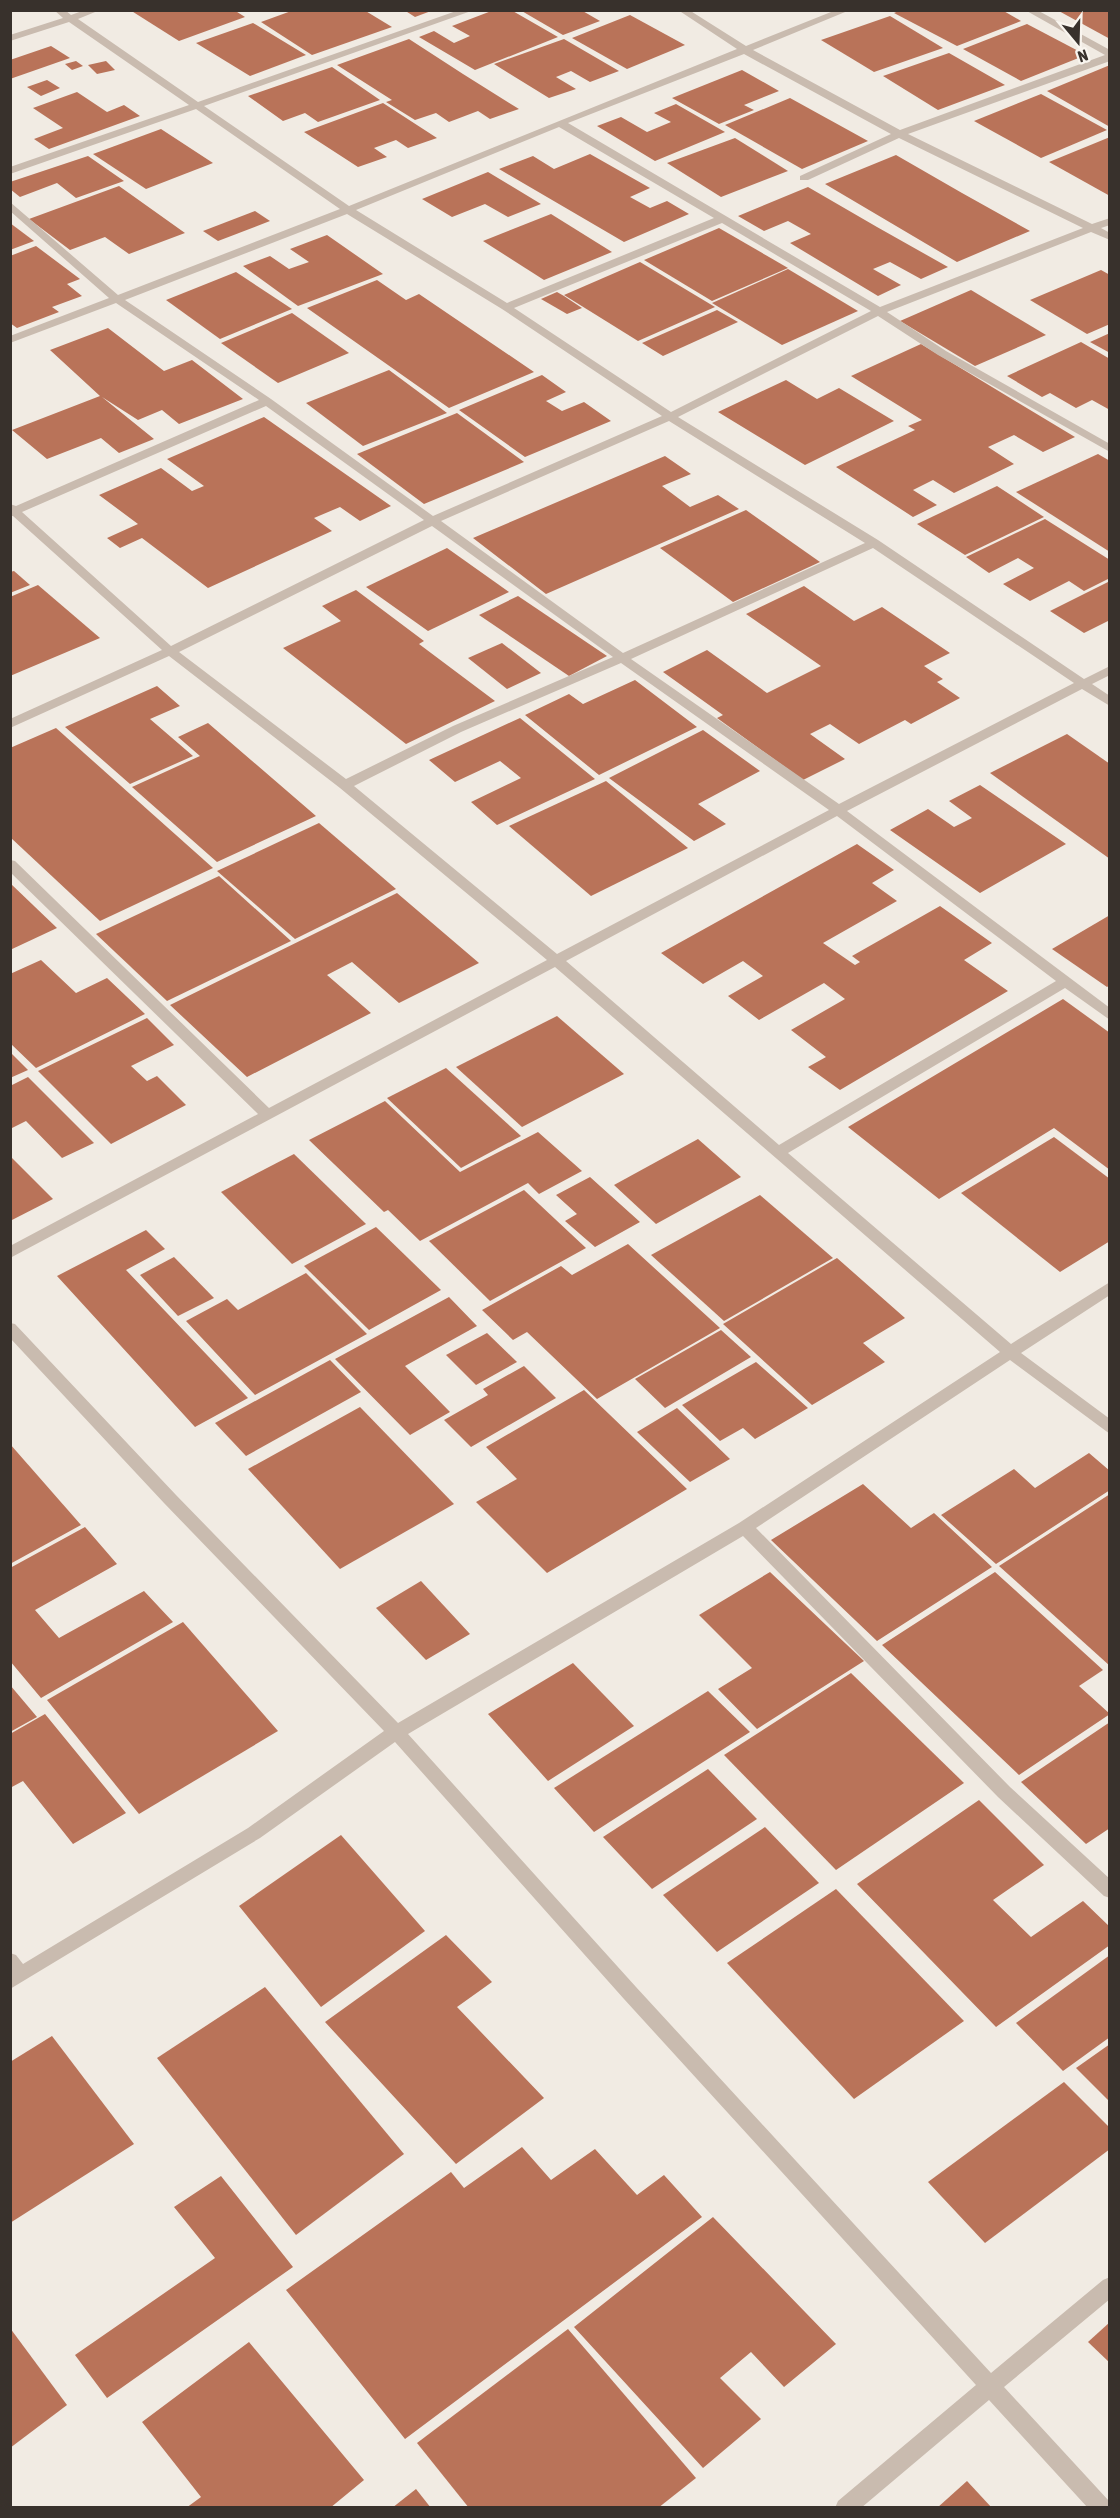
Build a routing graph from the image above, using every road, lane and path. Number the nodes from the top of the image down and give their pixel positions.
1 (58, 10) edge
2 (96, 10) edge
3 (470, 10) edge
4 (682, 10) edge
5 (846, 10) edge
6 (1029, 10) edge
7 (70, 19) junction
8 (10, 38) edge
9 (745, 50) junction
10 (1110, 55) edge
11 (198, 106) junction
12 (560, 123) junction
13 (899, 134) junction
14 (10, 171) edge
15 (804, 178) dead end
16 (10, 205) edge
17 (348, 210) junction
18 (724, 218) junction
19 (1110, 221) edge
20 (1092, 228) junction
21 (1110, 237) edge
22 (117, 299) junction
23 (506, 307) junction
24 (879, 311) junction
25 (10, 340) edge
26 (267, 401) junction
27 (670, 417) junction
28 (1110, 435) edge
29 (1096, 441) junction
30 (1110, 449) edge
31 (12, 510) edge
32 (434, 520) junction
33 (874, 543) junction
34 (170, 651) junction
35 (622, 658) junction
36 (1110, 670) edge
37 (1083, 684) junction
38 (1110, 702) edge
39 (10, 724) edge
40 (345, 785) junction
41 (837, 810) junction
42 (10, 864) edge
43 (558, 962) junction
44 (1065, 982) junction
45 (1110, 1015) edge
46 (268, 1116) junction
47 (777, 1152) junction
48 (10, 1253) edge
49 (1110, 1287) edge
50 (10, 1328) edge
51 (1011, 1353) junction
52 (1110, 1428) edge
53 (745, 1527) junction
54 (396, 1732) junction
55 (1110, 1891) edge
56 (14, 1972) edge
57 (1110, 2286) edge
58 (991, 2385) junction
59 (844, 2508) edge
60 (1102, 2508) edge

1 - 7 street
2 - 7 street
3 - 11 street
4 - 9 street
5 - 9 street
6 - 10 street
7 - 8 street
7 - 11 street
9 - 12 street
9 - 13 street
10 - 13 street
11 - 14 street
11 - 17 street
12 - 17 street
12 - 18 street
13 - 15 street
13 - 20 street
16 - 22 street
17 - 22 street
17 - 23 street
18 - 23 street
18 - 24 street
19 - 20 street
20 - 21 street
20 - 24 street
22 - 25 street
22 - 26 street
23 - 27 street
24 - 27 street
24 - 29 street
26 - 31 street
26 - 32 street
27 - 32 street
27 - 33 street
28 - 29 street
29 - 30 street
31 - 34 street
32 - 34 street
32 - 35 street
33 - 35 street
33 - 37 street
34 - 39 street
34 - 40 street
35 - 40 street
35 - 41 street
36 - 37 street
37 - 38 street
37 - 41 street
40 - 43 street
41 - 43 street
41 - 44 street
42 - 46 street
43 - 46 street
43 - 47 street
44 - 45 street
44 - 47 street
46 - 48 street
47 - 51 street
49 - 51 street
50 - 54 street
51 - 52 street
51 - 53 street
53 - 54 street
53 - 55 street
54 - 56 street
54 - 58 street
57 - 58 street
58 - 59 street
58 - 60 street

